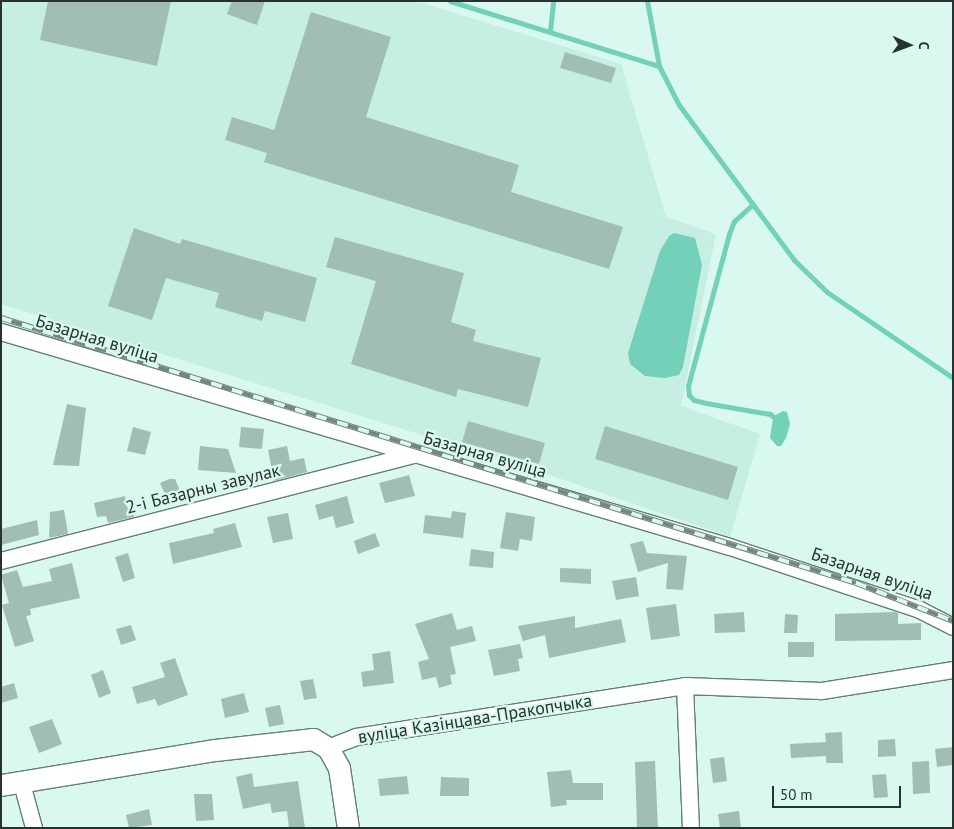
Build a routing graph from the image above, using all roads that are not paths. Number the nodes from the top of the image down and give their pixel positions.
1 (1, 332) edge
2 (415, 455) junction
3 (1, 561) edge
4 (953, 627) edge
5 (953, 670) edge
6 (685, 686) junction
7 (328, 748) junction
8 (11, 782) edge
9 (34, 828) edge
10 (348, 828) edge
11 (691, 828) edge

1 - 2 street, Базарная вуліца
2 - 3 street, 2-і Базарны завулак
2 - 4 street, Базарная вуліца
5 - 6 street, вуліца Казінцава-Пракопчыка
6 - 7 street, вуліца Казінцава-Пракопчыка
6 - 11 street
7 - 8 street
7 - 10 street
8 - 9 street

